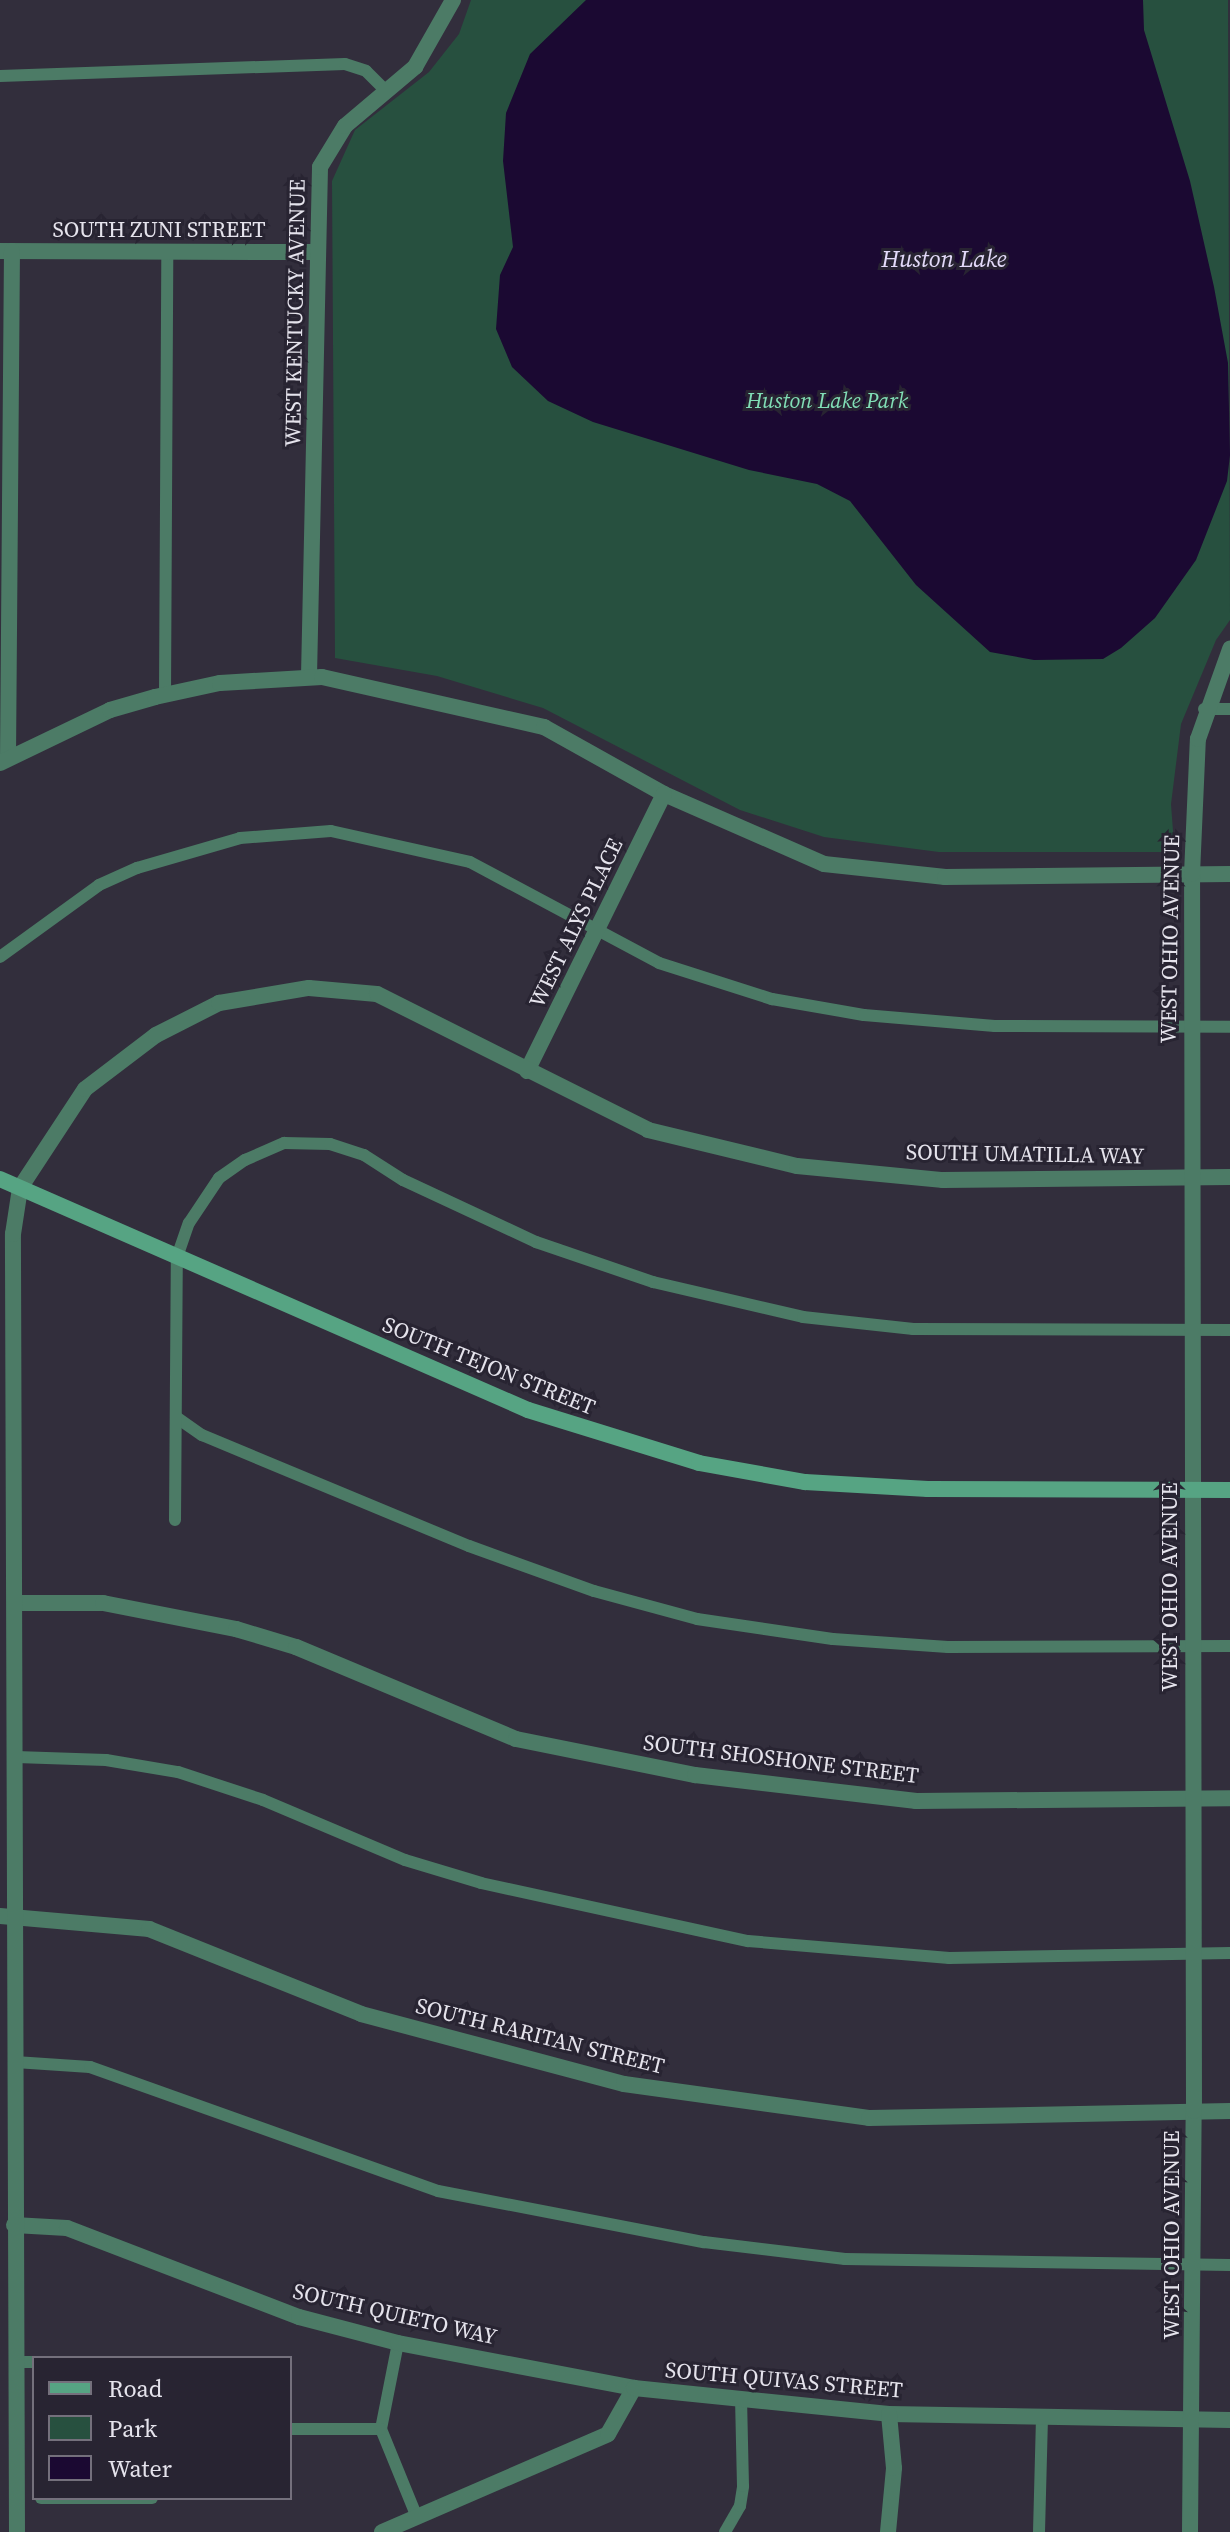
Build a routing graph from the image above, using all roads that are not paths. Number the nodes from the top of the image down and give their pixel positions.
1 (453, 0) edge
2 (0, 76) edge
3 (386, 91) junction
4 (6, 251) edge
5 (318, 252) junction
6 (167, 253) junction
7 (1230, 649) edge
8 (309, 676) junction
9 (165, 695) junction
10 (1204, 709) junction
11 (1230, 709) edge
12 (4, 760) edge
13 (664, 794) junction
14 (1192, 874) junction
15 (1230, 874) edge
16 (596, 931) junction
17 (0, 957) edge
18 (1191, 1027) junction
19 (1230, 1027) edge
20 (527, 1071) junction
21 (1190, 1177) junction
22 (1230, 1177) edge
23 (0, 1179) edge
24 (20, 1188) junction
25 (177, 1257) junction
26 (1191, 1330) junction
27 (1230, 1330) edge
28 (176, 1417) junction
29 (1192, 1490) junction
30 (1230, 1490) edge
31 (175, 1520) dead end
32 (16, 1603) junction
33 (1230, 1646) edge
34 (1192, 1647) junction
35 (16, 1757) junction
36 (1192, 1798) junction
37 (1230, 1798) edge
38 (8, 1916) edge
39 (1193, 1953) junction
40 (1230, 1953) edge
41 (15, 2062) junction
42 (1194, 2111) junction
43 (1230, 2111) edge
44 (14, 2225) junction
45 (1194, 2265) junction
46 (1230, 2265) edge
47 (398, 2343) junction
48 (15, 2362) junction
49 (32, 2362) edge
50 (634, 2388) junction
51 (741, 2401) junction
52 (889, 2414) junction
53 (1042, 2417) junction
54 (1193, 2420) junction
55 (1230, 2420) edge
56 (292, 2429) edge
57 (381, 2429) junction
58 (26, 2498) edge
59 (417, 2517) junction
60 (17, 2532) edge
61 (382, 2532) edge
62 (725, 2532) edge
63 (888, 2532) edge
64 (1039, 2532) edge
65 (1190, 2532) edge

1 - 3 street, WEST KENTUCKY AVENUE
2 - 3 lane
3 - 5 street, WEST KENTUCKY AVENUE
4 - 6 street, SOUTH ZUNI STREET
4 - 12 street
5 - 6 street, SOUTH ZUNI STREET
5 - 8 street, WEST KENTUCKY AVENUE
6 - 9 lane
7 - 10 street, WEST OHIO AVENUE
8 - 9 street
8 - 13 street
9 - 12 street
10 - 11 lane
10 - 14 street, WEST OHIO AVENUE
13 - 14 street
13 - 16 street, WEST ALYS PLACE
14 - 15 street
14 - 18 street, WEST OHIO AVENUE
16 - 17 lane
16 - 18 lane
16 - 20 street, WEST ALYS PLACE
18 - 19 lane
18 - 21 street, WEST OHIO AVENUE
20 - 21 street, SOUTH UMATILLA WAY
20 - 24 street, SOUTH UMATILLA WAY
21 - 22 street, SOUTH UMATILLA WAY
21 - 26 street, WEST OHIO AVENUE
23 - 24 street, SOUTH TEJON STREET
24 - 25 street, SOUTH TEJON STREET
24 - 32 street
25 - 26 lane
25 - 28 lane
25 - 29 street, SOUTH TEJON STREET
26 - 27 lane
26 - 29 street, WEST OHIO AVENUE
28 - 31 lane
28 - 34 lane
29 - 30 street, SOUTH TEJON STREET
29 - 34 street, WEST OHIO AVENUE
32 - 35 street
32 - 36 street, SOUTH SHOSHONE STREET
33 - 34 lane
34 - 36 street, WEST OHIO AVENUE
35 - 38 street
35 - 39 lane
36 - 37 street, SOUTH SHOSHONE STREET
36 - 39 street, WEST OHIO AVENUE
38 - 41 street
38 - 42 street, SOUTH RARITAN STREET
39 - 40 lane
39 - 42 street, WEST OHIO AVENUE
41 - 44 street
41 - 45 lane
42 - 43 street, SOUTH RARITAN STREET
42 - 45 street, WEST OHIO AVENUE
44 - 47 street, SOUTH QUIETO WAY
44 - 48 street
45 - 46 lane
45 - 54 street, WEST OHIO AVENUE
47 - 50 street, SOUTH QUIETO WAY
47 - 57 lane
48 - 49 lane
48 - 58 street
50 - 51 street, SOUTH QUIVAS STREET
50 - 59 street, SOUTH QUIVAS STREET
51 - 52 street, SOUTH QUIVAS STREET
51 - 62 lane
52 - 53 street, SOUTH QUIVAS STREET
52 - 63 street
53 - 54 street, SOUTH QUIVAS STREET
53 - 64 lane
54 - 55 street, SOUTH QUIVAS STREET
54 - 65 street, WEST OHIO AVENUE
56 - 57 lane
57 - 59 lane
58 - 60 street
59 - 61 street, SOUTH QUIVAS STREET

